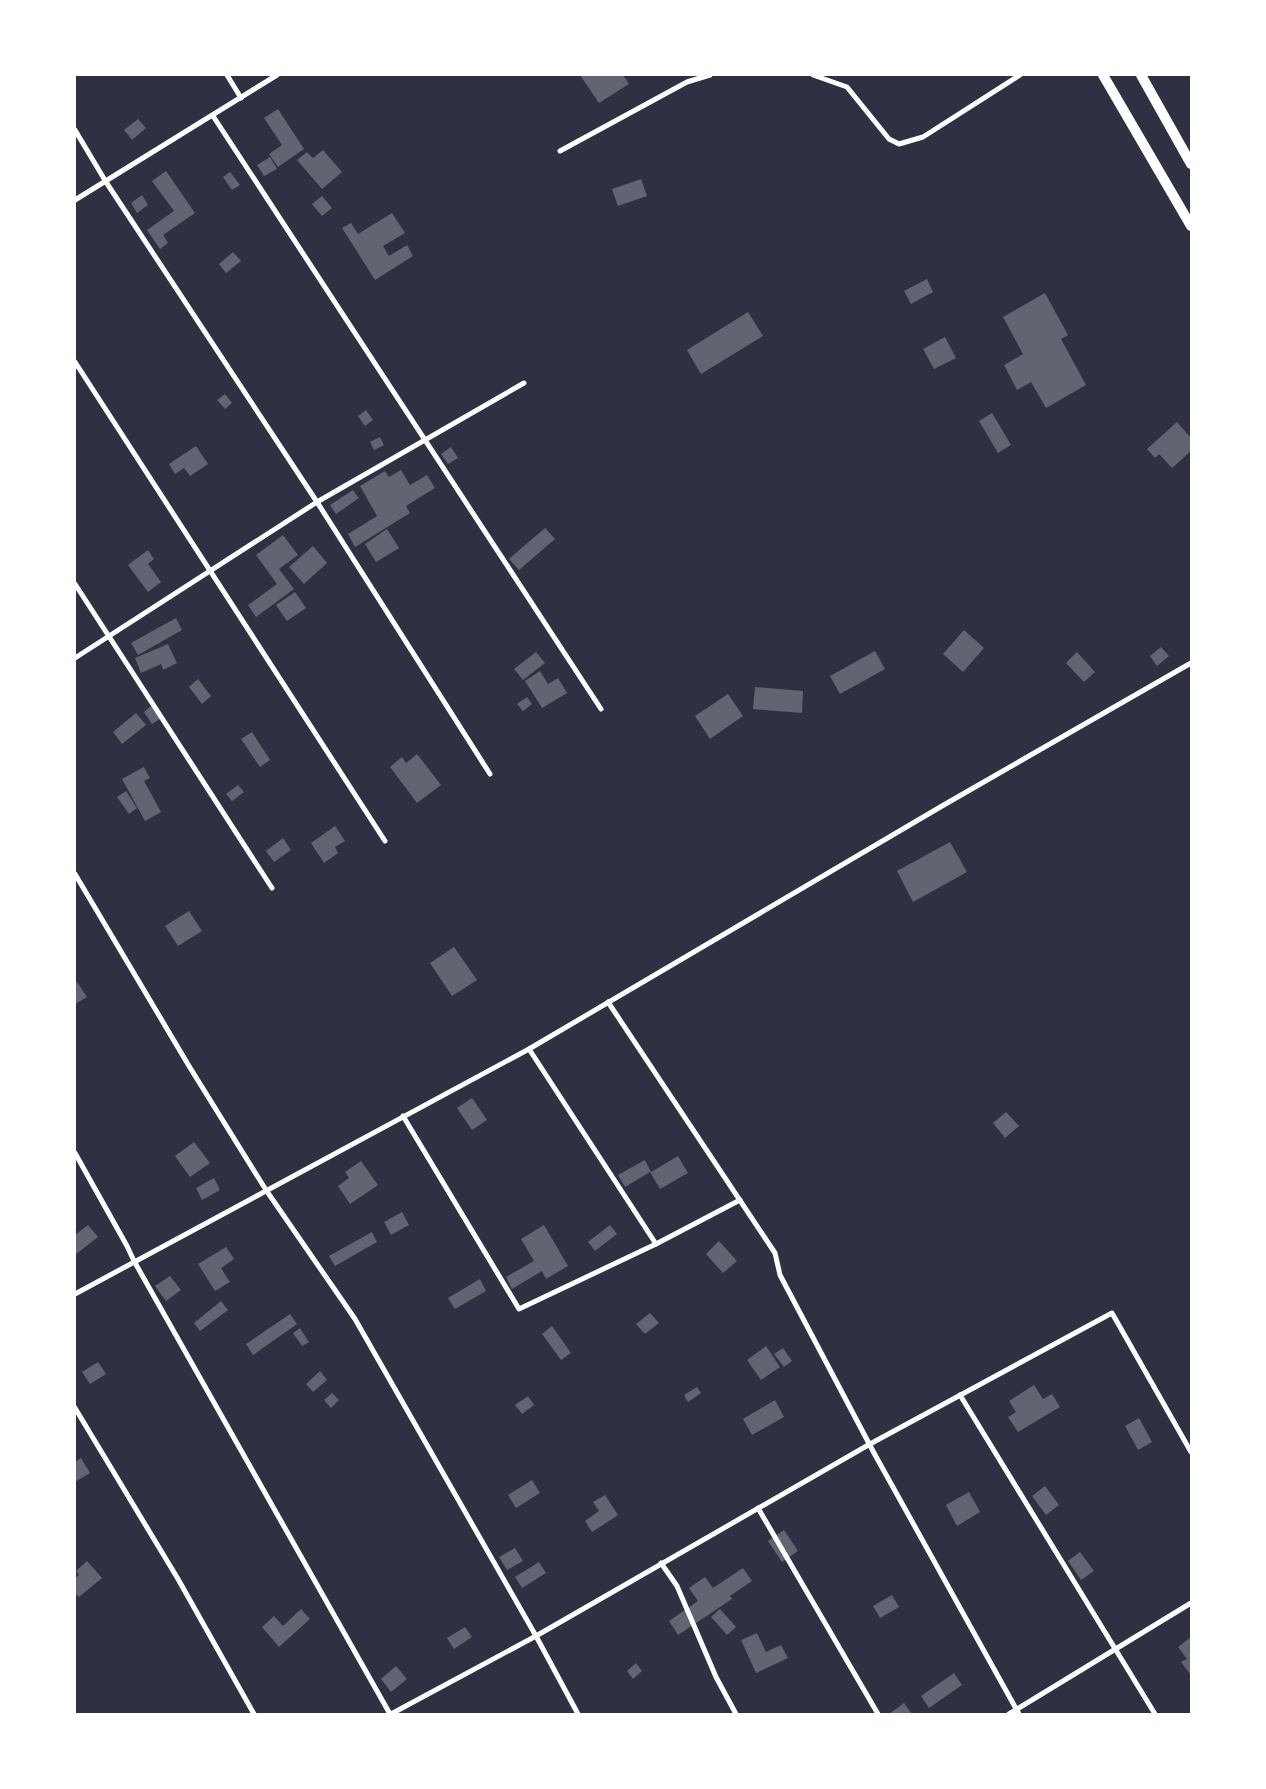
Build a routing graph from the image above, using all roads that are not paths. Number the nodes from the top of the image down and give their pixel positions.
1 (227, 75) edge
2 (277, 75) edge
3 (710, 75) edge
4 (813, 75) edge
5 (1020, 75) edge
6 (1104, 75) edge
7 (1141, 75) edge
8 (241, 98) junction
9 (213, 116) junction
10 (75, 130) edge
11 (560, 151) dead end
12 (1191, 164) edge
13 (106, 182) junction
14 (75, 200) edge
15 (1191, 226) edge
16 (75, 362) edge
17 (524, 382) dead end
18 (424, 441) junction
19 (317, 502) junction
20 (210, 569) junction
21 (75, 584) edge
22 (108, 637) junction
23 (75, 658) edge
24 (1191, 663) edge
25 (601, 710) dead end
26 (490, 774) dead end
27 (385, 842) dead end
28 (75, 874) edge
29 (272, 888) dead end
30 (608, 1002) junction
31 (529, 1049) junction
32 (403, 1116) junction
33 (75, 1153) edge
34 (266, 1190) junction
35 (740, 1200) junction
36 (656, 1244) junction
37 (134, 1261) junction
38 (75, 1294) edge
39 (960, 1395) junction
40 (75, 1408) edge
41 (870, 1444) junction
42 (1191, 1452) edge
43 (758, 1508) junction
44 (661, 1564) junction
45 (1191, 1603) edge
46 (536, 1636) junction
47 (1115, 1648) junction
48 (1018, 1712) edge
49 (254, 1714) edge
50 (390, 1714) edge
51 (578, 1714) edge
52 (736, 1714) edge
53 (878, 1714) edge
54 (1009, 1714) edge
55 (1155, 1714) edge

1 - 8 street
2 - 8 street
3 - 11 street
4 - 5 street
6 - 15 main road
7 - 12 main road
8 - 9 street
9 - 13 street
9 - 18 street
10 - 13 street
13 - 14 street
13 - 19 street
16 - 20 street
17 - 18 street
18 - 19 street
18 - 25 street
19 - 20 street
19 - 26 street
20 - 22 street
20 - 27 street
21 - 22 street
22 - 23 street
22 - 29 street
24 - 30 street
28 - 34 street
30 - 31 street
30 - 35 street
31 - 32 street
31 - 36 street
32 - 34 street
32 - 36 street
33 - 37 street
34 - 37 street
34 - 46 street
35 - 36 street
35 - 41 street
37 - 38 street
37 - 50 street
39 - 41 street
39 - 42 street
39 - 47 street
40 - 49 street
41 - 43 street
41 - 48 street
43 - 44 street
43 - 53 street
44 - 46 street
44 - 52 street
45 - 47 street
46 - 50 street
46 - 51 street
47 - 48 street
47 - 55 street
48 - 54 street

